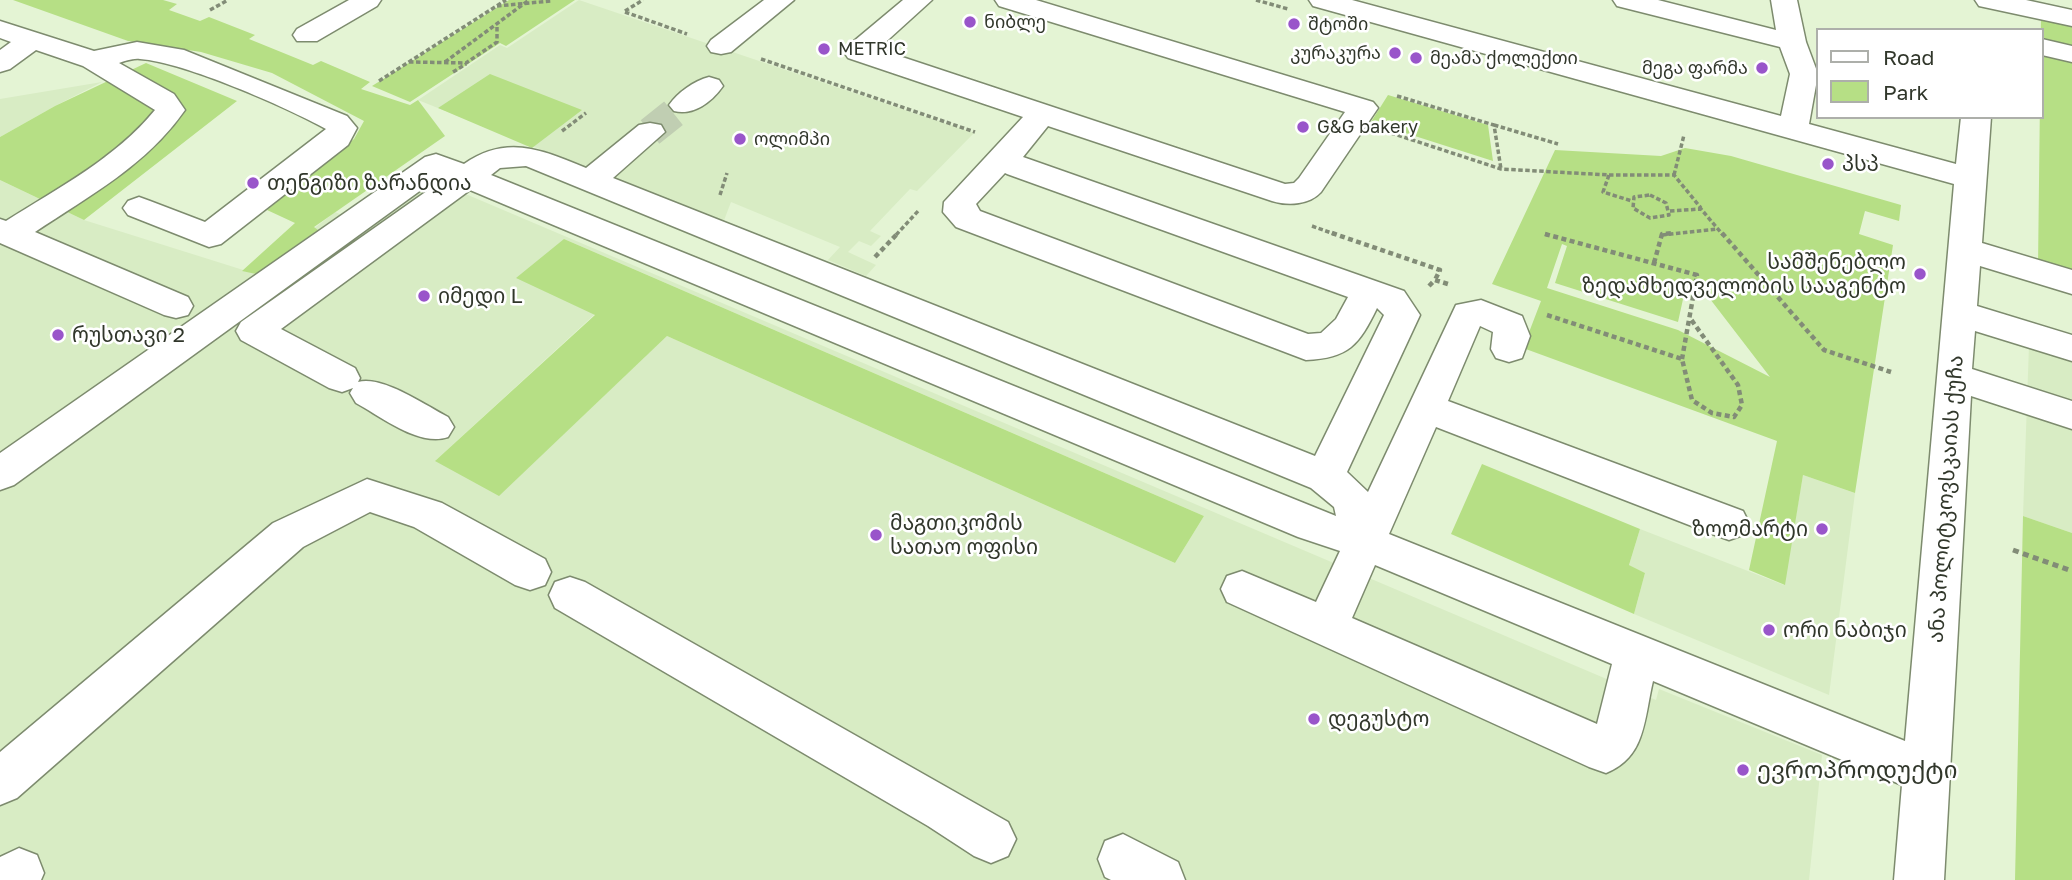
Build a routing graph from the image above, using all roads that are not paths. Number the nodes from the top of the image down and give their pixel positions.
1 (368, 0) edge
2 (781, 0) edge
3 (919, 0) edge
4 (1009, 0) edge
5 (1322, 0) edge
6 (1626, 0) edge
7 (1784, 0) edge
8 (1986, 7) edge
9 (2072, 18) edge
10 (0, 29) edge
11 (307, 36) dead end
12 (32, 40) junction
13 (1792, 41) junction
14 (721, 46) road end
15 (2044, 47) edge
16 (2072, 54) edge
17 (93, 60) junction
18 (0, 63) edge
19 (709, 86) dead end
20 (684, 105) tunnel mouth
21 (1043, 113) junction
22 (1976, 119) edge
23 (1793, 128) junction
24 (650, 132) tunnel mouth
25 (1007, 151) junction
26 (467, 177) junction
27 (1971, 178) junction
28 (591, 180) junction
29 (139, 208) dead end
30 (6, 231) edge
31 (745, 243) junction
32 (1965, 250) junction
33 (709, 278) junction
34 (2072, 282) edge
35 (1367, 291) junction
36 (176, 306) dead end
37 (1960, 313) junction
38 (2072, 348) edge
39 (1508, 349) dead end
40 (1027, 356) junction
41 (1954, 377) junction
42 (997, 396) junction
43 (1426, 408) junction
44 (2072, 415) edge
45 (435, 427) dead end
46 (0, 474) edge
47 (1325, 477) junction
48 (1729, 523) dead end
49 (1365, 542) junction
50 (530, 572) dead end
51 (1242, 589) dead end
52 (570, 595) dead end
53 (1326, 627) junction
54 (1637, 653) junction
55 (1927, 773) junction
56 (0, 782) edge
57 (991, 839) dead end
58 (1919, 880) edge

1 - 11 street
2 - 14 street
3 - 21 street
4 - 21 street
5 - 23 street
6 - 13 street
7 - 13 street
8 - 9 street
10 - 12 street
12 - 17 street
12 - 18 street
13 - 23 street
15 - 16 street
17 - 29 street
17 - 30 street
19 - 20 street
21 - 25 street
22 - 27 street, ანა პოლიტკოვსკაიას ქუჩა
23 - 27 street
24 - 28 street
25 - 35 street
25 - 35 street
26 - 28 street
26 - 33 street
26 - 45 street
26 - 46 street
27 - 32 street, ანა პოლიტკოვსკაიას ქუჩა
28 - 31 street
30 - 36 street
31 - 33 street
31 - 40 street
32 - 34 street
32 - 37 street, ანა პოლიტკოვსკაიას ქუჩა
33 - 42 street
35 - 47 street
37 - 38 street
37 - 41 street, ანა პოლიტკოვსკაიას ქუჩა
39 - 43 street
40 - 42 street
40 - 47 street
41 - 44 street
41 - 55 street, ანა პოლიტკოვსკაიას ქუჩა
42 - 49 street
43 - 48 street
43 - 49 street
47 - 49 street
49 - 53 street
49 - 54 street
50 - 56 street
51 - 53 street
52 - 57 street
53 - 54 street
54 - 55 street
55 - 58 street, ანა პოლიტკოვსკაიას ქუჩა

